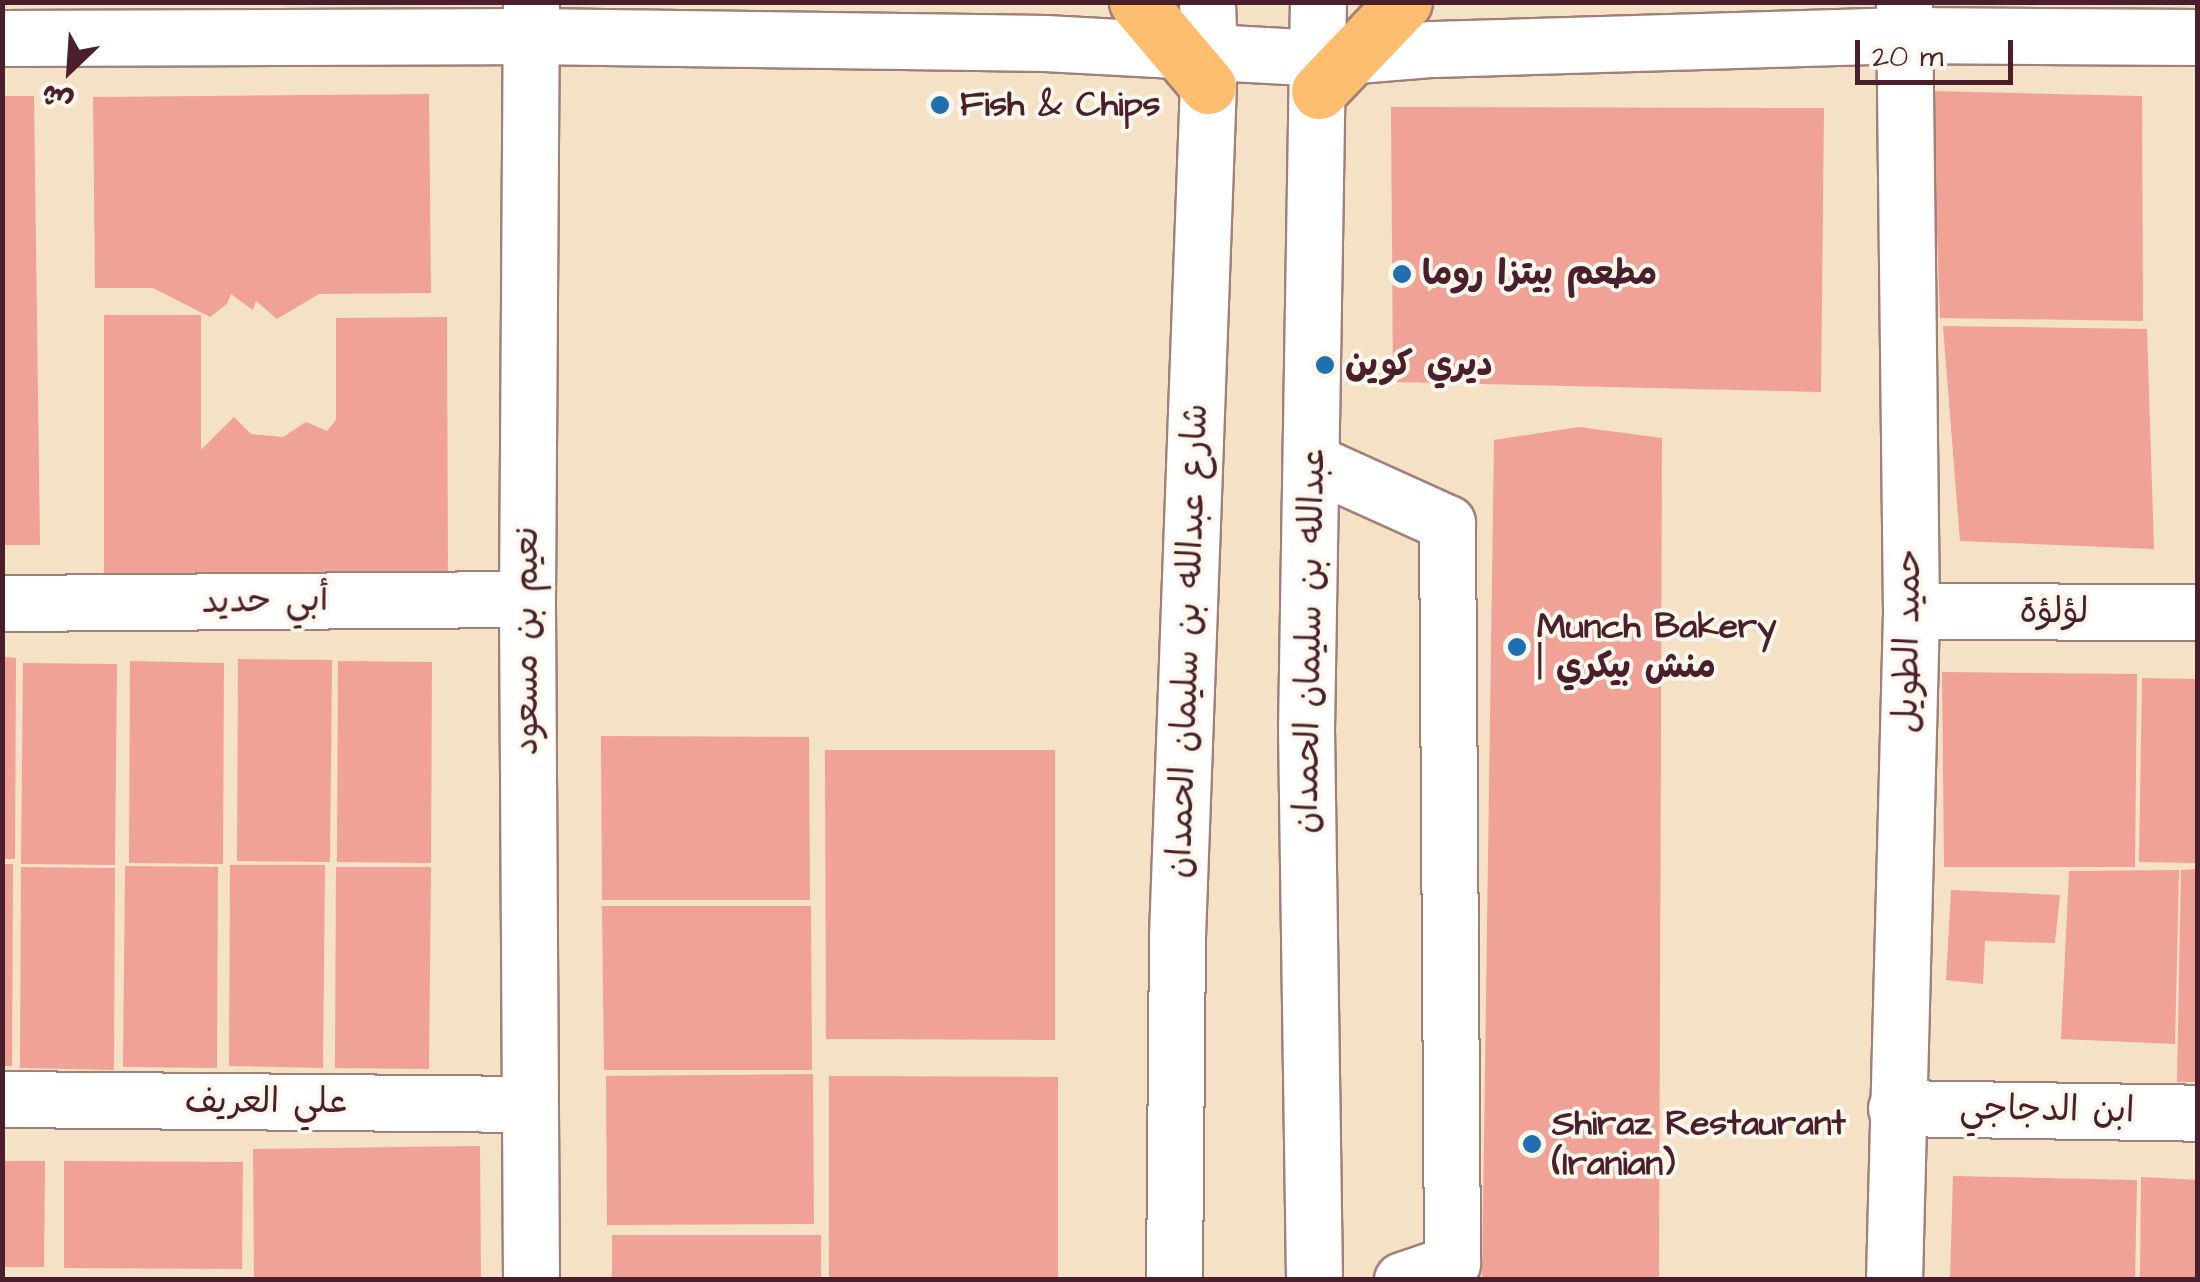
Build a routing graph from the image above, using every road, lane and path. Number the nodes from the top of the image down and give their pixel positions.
1 (1137, 2) edge
2 (1318, 2) edge
3 (1404, 2) edge
4 (1904, 19) edge
5 (530, 20) edge
6 (2198, 37) edge
7 (2, 38) edge
8 (1201, 49) edge
9 (1330, 68) junction
10 (1312, 462) junction
11 (526, 599) junction
12 (2, 604) edge
13 (1911, 611) junction
14 (2198, 612) edge
15 (2, 1100) edge
16 (529, 1104) junction
17 (1896, 1108) junction
18 (2198, 1113) edge
19 (531, 1280) edge
20 (1174, 1280) edge
21 (1314, 1280) edge
22 (1402, 1280) edge
23 (1894, 1280) edge

1 - 8 main road
2 - 9 street, عبدالله بن سليمان الحمدان
3 - 9 main road
4 - 6 street
4 - 9 street
4 - 13 street, حميد الطويل
5 - 7 street
5 - 8 street
5 - 11 street, نعيم بن مسعود
8 - 9 street
8 - 20 street, شارع عبدالله بن سليمان الحمدان
9 - 10 street, عبدالله بن سليمان الحمدان
10 - 21 street, عبدالله بن سليمان الحمدان
10 - 22 street
11 - 12 street, أبي حديد
11 - 16 street, نعيم بن مسعود
13 - 14 street, لؤلؤة
13 - 17 street, حميد الطويل
15 - 16 street, علي العريف
16 - 19 street, نعيم بن مسعود
17 - 18 street, ابن الدجاجي
17 - 23 street, حميد الطويل

